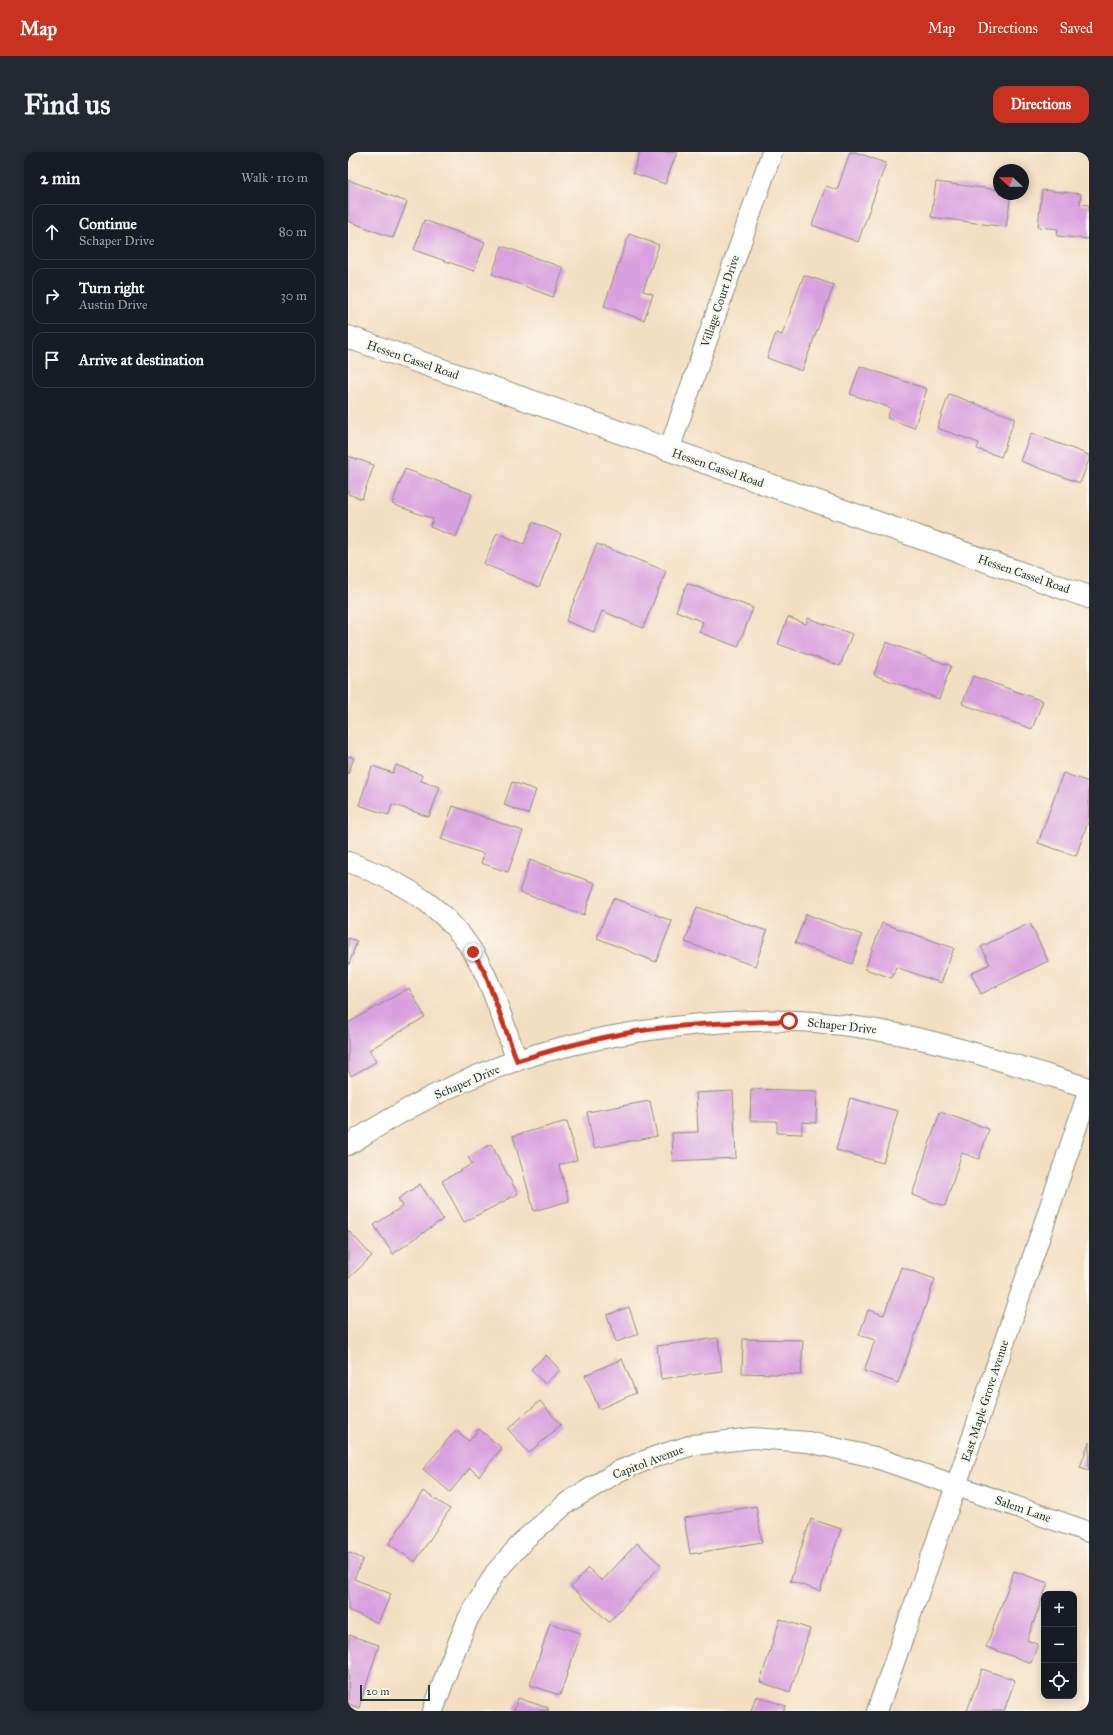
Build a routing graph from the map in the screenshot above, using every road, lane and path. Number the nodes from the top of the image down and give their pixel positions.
1 (772, 152) edge
2 (348, 337) edge
3 (669, 450) junction
4 (1089, 597) edge
5 (348, 862) edge
6 (517, 1061) junction
7 (1089, 1089) edge
8 (348, 1145) edge
9 (956, 1486) junction
10 (1089, 1532) edge
11 (433, 1711) edge
12 (877, 1711) edge

1 - 3 street, Village Court Drive
2 - 3 main road, Hessen Cassel Road
3 - 4 main road, Hessen Cassel Road
5 - 6 street
6 - 7 street, Schaper Drive
6 - 8 street, Schaper Drive
7 - 9 street, East Maple Grove Avenue
9 - 10 street, Salem Lane
9 - 11 street, Capitol Avenue
9 - 12 street, East Maple Grove Avenue

